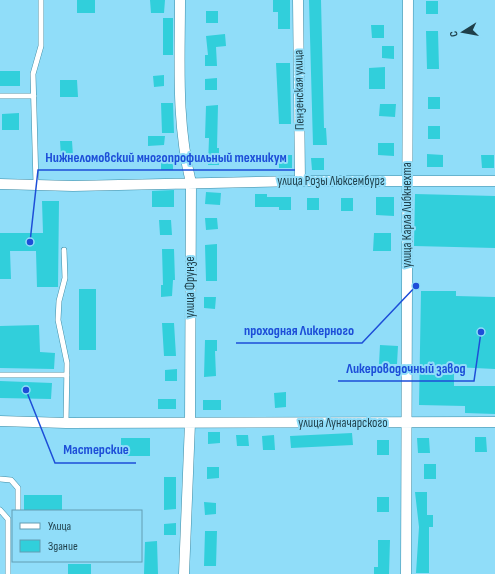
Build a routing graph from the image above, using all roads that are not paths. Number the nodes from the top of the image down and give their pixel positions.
1 (41, 0) edge
2 (180, 0) edge
3 (298, 0) edge
4 (408, 0) edge
5 (0, 96) edge
6 (34, 96) junction
7 (300, 181) junction
8 (495, 181) edge
9 (407, 182) junction
10 (190, 183) junction
11 (0, 184) edge
12 (36, 184) junction
13 (64, 250) dead end
14 (0, 375) edge
15 (67, 375) junction
16 (0, 421) edge
17 (405, 422) junction
18 (495, 422) edge
19 (66, 423) junction
20 (190, 423) junction
21 (0, 479) edge
22 (0, 510) edge
23 (18, 510) edge
24 (8, 574) edge
25 (184, 574) edge
26 (406, 574) edge

1 - 6 lane
2 - 10 street, улица Фрунзе
3 - 7 street, Пензенская улица
4 - 9 street, улица Карла Либкнехта
5 - 6 lane
6 - 12 lane
7 - 9 street, улица Розы Люксембург
7 - 10 street, улица Розы Люксембург
8 - 9 street, улица Розы Люксембург
9 - 17 street, улица Карла Либкнехта
10 - 12 street, улица Розы Люксембург
10 - 20 street, улица Фрунзе
11 - 12 street, улица Розы Люксембург
13 - 15 lane
14 - 15 lane
15 - 19 lane
16 - 19 street, улица Луначарского
17 - 18 street, улица Луначарского
17 - 20 street, улица Луначарского
17 - 26 street, улица Карла Либкнехта
19 - 20 street, улица Луначарского
20 - 25 street, улица Фрунзе
21 - 23 lane
22 - 24 lane

